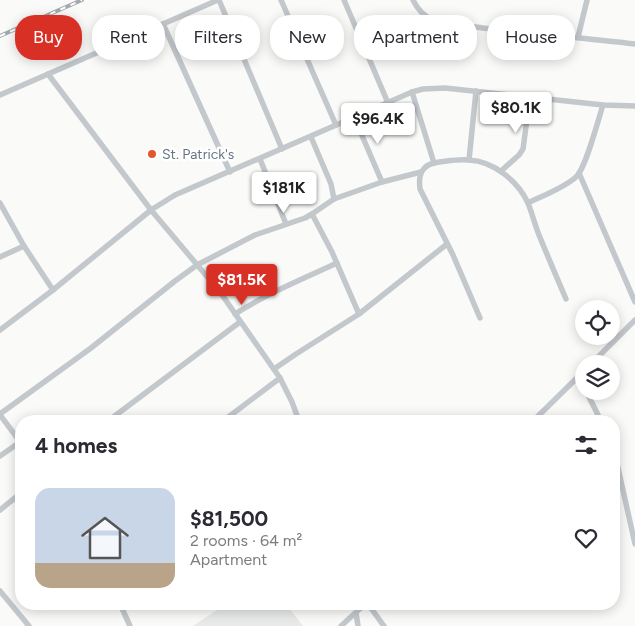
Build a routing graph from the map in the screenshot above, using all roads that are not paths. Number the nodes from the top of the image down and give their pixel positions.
1 (218, 0) edge
2 (281, 0) edge
3 (344, 0) edge
4 (413, 0) edge
5 (587, 0) edge
6 (165, 23) edge
7 (165, 28) edge
8 (578, 37) junction
9 (635, 44) edge
10 (92, 55) edge
11 (48, 74) junction
12 (476, 91) junction
13 (412, 92) junction
14 (0, 95) edge
15 (530, 97) junction
16 (388, 102) junction
17 (603, 104) junction
18 (635, 106) edge
19 (354, 117) junction
20 (336, 125) junction
21 (311, 137) junction
22 (282, 149) junction
23 (260, 159) junction
24 (469, 160) junction
25 (434, 163) junction
26 (501, 171) junction
27 (230, 172) junction
28 (421, 172) junction
29 (579, 173) junction
30 (382, 182) junction
31 (334, 199) junction
32 (0, 203) edge
33 (528, 203) junction
34 (152, 210) junction
35 (312, 214) junction
36 (286, 224) junction
37 (447, 244) junction
38 (24, 246) junction
39 (0, 257) edge
40 (338, 263) junction
41 (197, 265) junction
42 (53, 290) junction
43 (566, 299) dead end
44 (635, 302) edge
45 (235, 314) junction
46 (359, 314) junction
47 (480, 318) dead end
48 (635, 320) edge
49 (240, 322) junction
50 (0, 330) edge
51 (600, 355) edge
52 (274, 369) junction
53 (280, 378) junction
54 (575, 380) edge
55 (590, 400) edge
56 (0, 415) edge
57 (116, 415) edge
58 (231, 415) edge
59 (297, 415) edge
60 (539, 415) edge
61 (598, 415) edge
62 (15, 434) edge
63 (15, 446) edge
64 (0, 456) edge
65 (620, 477) edge
66 (15, 498) edge
67 (0, 510) edge
68 (635, 544) edge
69 (0, 591) edge
70 (2, 598) edge
71 (123, 610) edge
72 (360, 610) edge
73 (372, 610) edge
74 (356, 613) junction
75 (28, 626) edge
76 (130, 626) edge
77 (341, 626) edge
78 (358, 626) edge
79 (384, 626) edge

1 - 6 street
1 - 22 street
2 - 20 street
3 - 16 street
4 - 8 street
5 - 8 street
7 - 27 street
8 - 9 street
10 - 11 street
11 - 14 street
11 - 34 street
12 - 13 street
12 - 15 street
12 - 24 street
13 - 16 street
13 - 25 street
15 - 17 street
15 - 26 street
16 - 19 street
17 - 18 street
17 - 29 street
19 - 20 street
19 - 30 street
20 - 21 street
21 - 22 street
21 - 31 street
22 - 23 street
23 - 27 street
23 - 36 street
24 - 25 street
24 - 26 street
25 - 28 street
26 - 33 street
27 - 34 street
28 - 30 street
28 - 37 street
29 - 33 street
29 - 44 street
30 - 31 street
31 - 35 street
32 - 38 street
33 - 43 street
34 - 41 street
34 - 42 street
35 - 36 street
35 - 40 street
36 - 41 street
37 - 46 street
37 - 47 street
38 - 39 street
38 - 42 street
40 - 45 street
40 - 46 street
41 - 45 street
41 - 56 street
42 - 50 street
45 - 49 street
46 - 52 street
48 - 51 street
49 - 52 street
49 - 57 street
52 - 53 street
53 - 58 street
53 - 59 street
54 - 60 street
55 - 61 street
56 - 62 street
63 - 64 street
65 - 68 street
66 - 67 street
69 - 70 street
70 - 75 street
71 - 76 street
72 - 74 street
73 - 79 street
74 - 77 street
74 - 78 street

